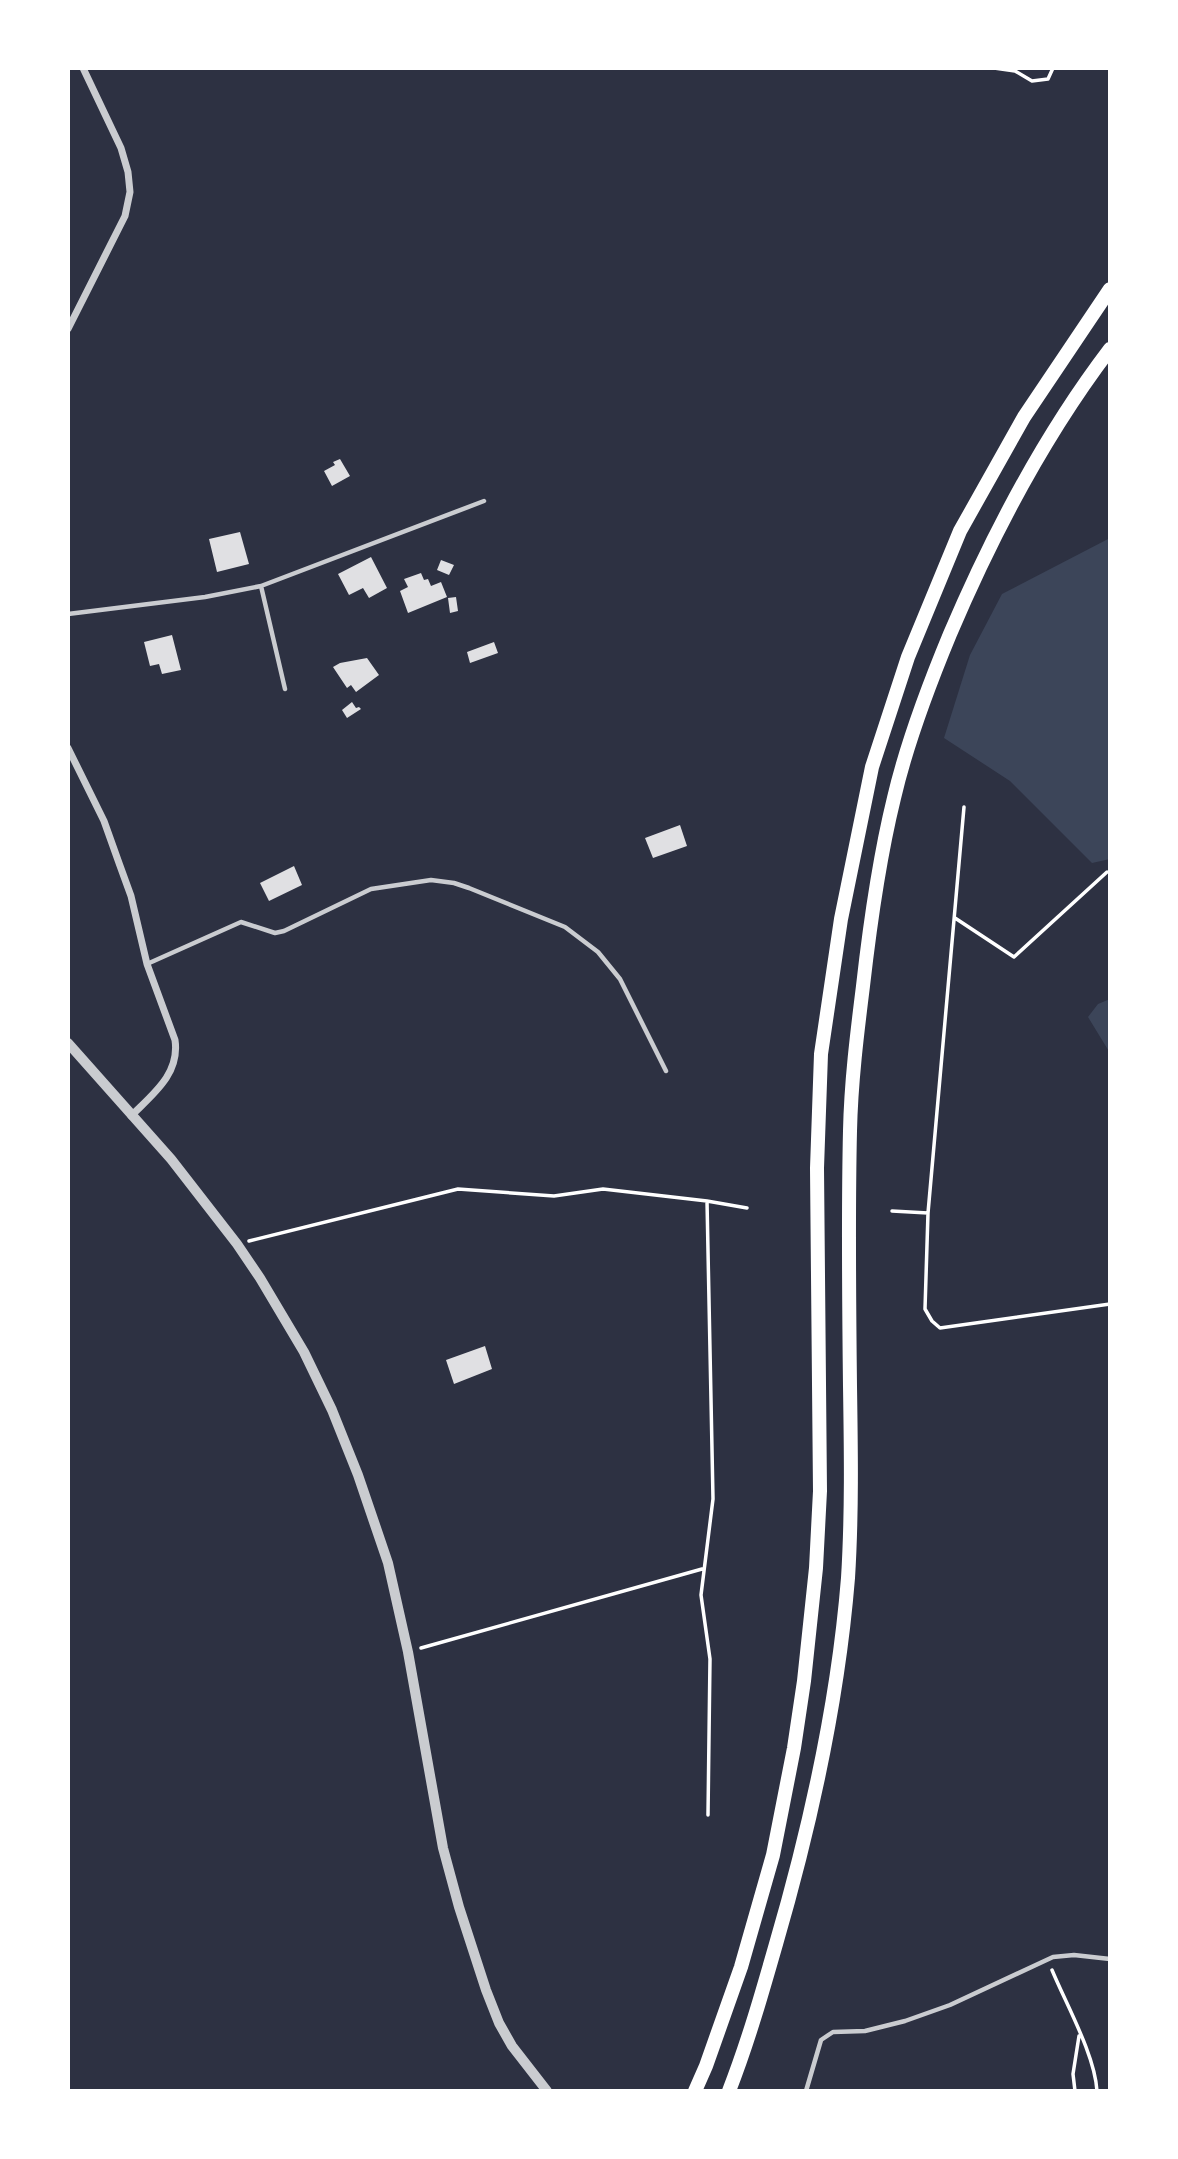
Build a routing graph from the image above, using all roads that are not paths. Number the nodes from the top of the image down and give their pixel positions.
1 (83, 68) edge
2 (1110, 289) edge
3 (68, 329) edge
4 (1110, 349) edge
5 (484, 501) dead end
6 (261, 586) junction
7 (68, 614) edge
8 (285, 689) dead end
9 (68, 748) edge
10 (147, 964) junction
11 (68, 1043) edge
12 (666, 1071) dead end
13 (131, 1116) junction
14 (1110, 1959) edge
15 (547, 2091) edge
16 (695, 2091) edge
17 (729, 2091) edge
18 (806, 2091) edge

1 - 3 street
2 - 16 highway
4 - 17 highway
5 - 6 lane
6 - 7 lane
6 - 8 lane
9 - 10 street
10 - 12 lane
10 - 13 street
11 - 13 street
13 - 15 street
14 - 18 lane

